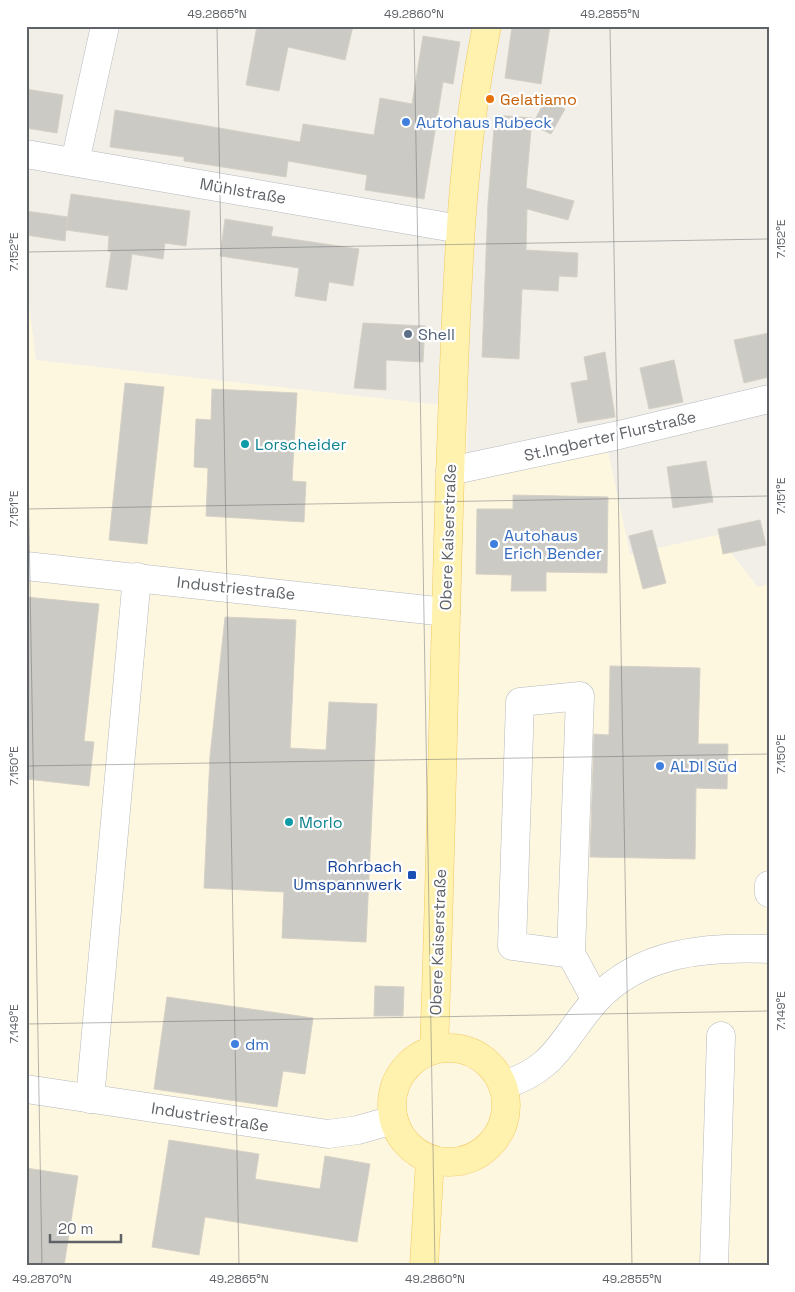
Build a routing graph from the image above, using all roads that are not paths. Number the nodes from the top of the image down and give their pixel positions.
1 (105, 26) edge
2 (487, 26) edge
3 (26, 154) edge
4 (75, 162) junction
5 (460, 228) junction
6 (769, 399) edge
7 (450, 471) junction
8 (26, 566) edge
9 (137, 577) junction
10 (446, 612) junction
11 (769, 885) edge
12 (769, 893) edge
13 (769, 949) edge
14 (571, 954) junction
15 (596, 1000) junction
16 (721, 1036) dead end
17 (434, 1049) junction
18 (503, 1085) junction
19 (26, 1089) edge
20 (90, 1099) junction
21 (393, 1120) junction
22 (430, 1159) junction
23 (424, 1266) edge
24 (714, 1266) edge

1 - 4 street
2 - 5 main road, Obere Kaiserstraße
3 - 4 street, Mühlstraße
4 - 5 street, Mühlstraße
5 - 7 main road, Obere Kaiserstraße
6 - 7 street, St.Ingberter Flurstraße
7 - 10 main road, Obere Kaiserstraße
8 - 9 street, Industriestraße
9 - 10 street, Industriestraße
9 - 20 street
10 - 17 main road, Obere Kaiserstraße
11 - 12 street
13 - 15 street
14 - 14 street
14 - 15 street
15 - 18 street
16 - 24 street
17 - 18 main road
17 - 21 main road
18 - 22 main road
19 - 20 street, Industriestraße
20 - 21 street, Industriestraße
21 - 22 main road
22 - 23 main road

